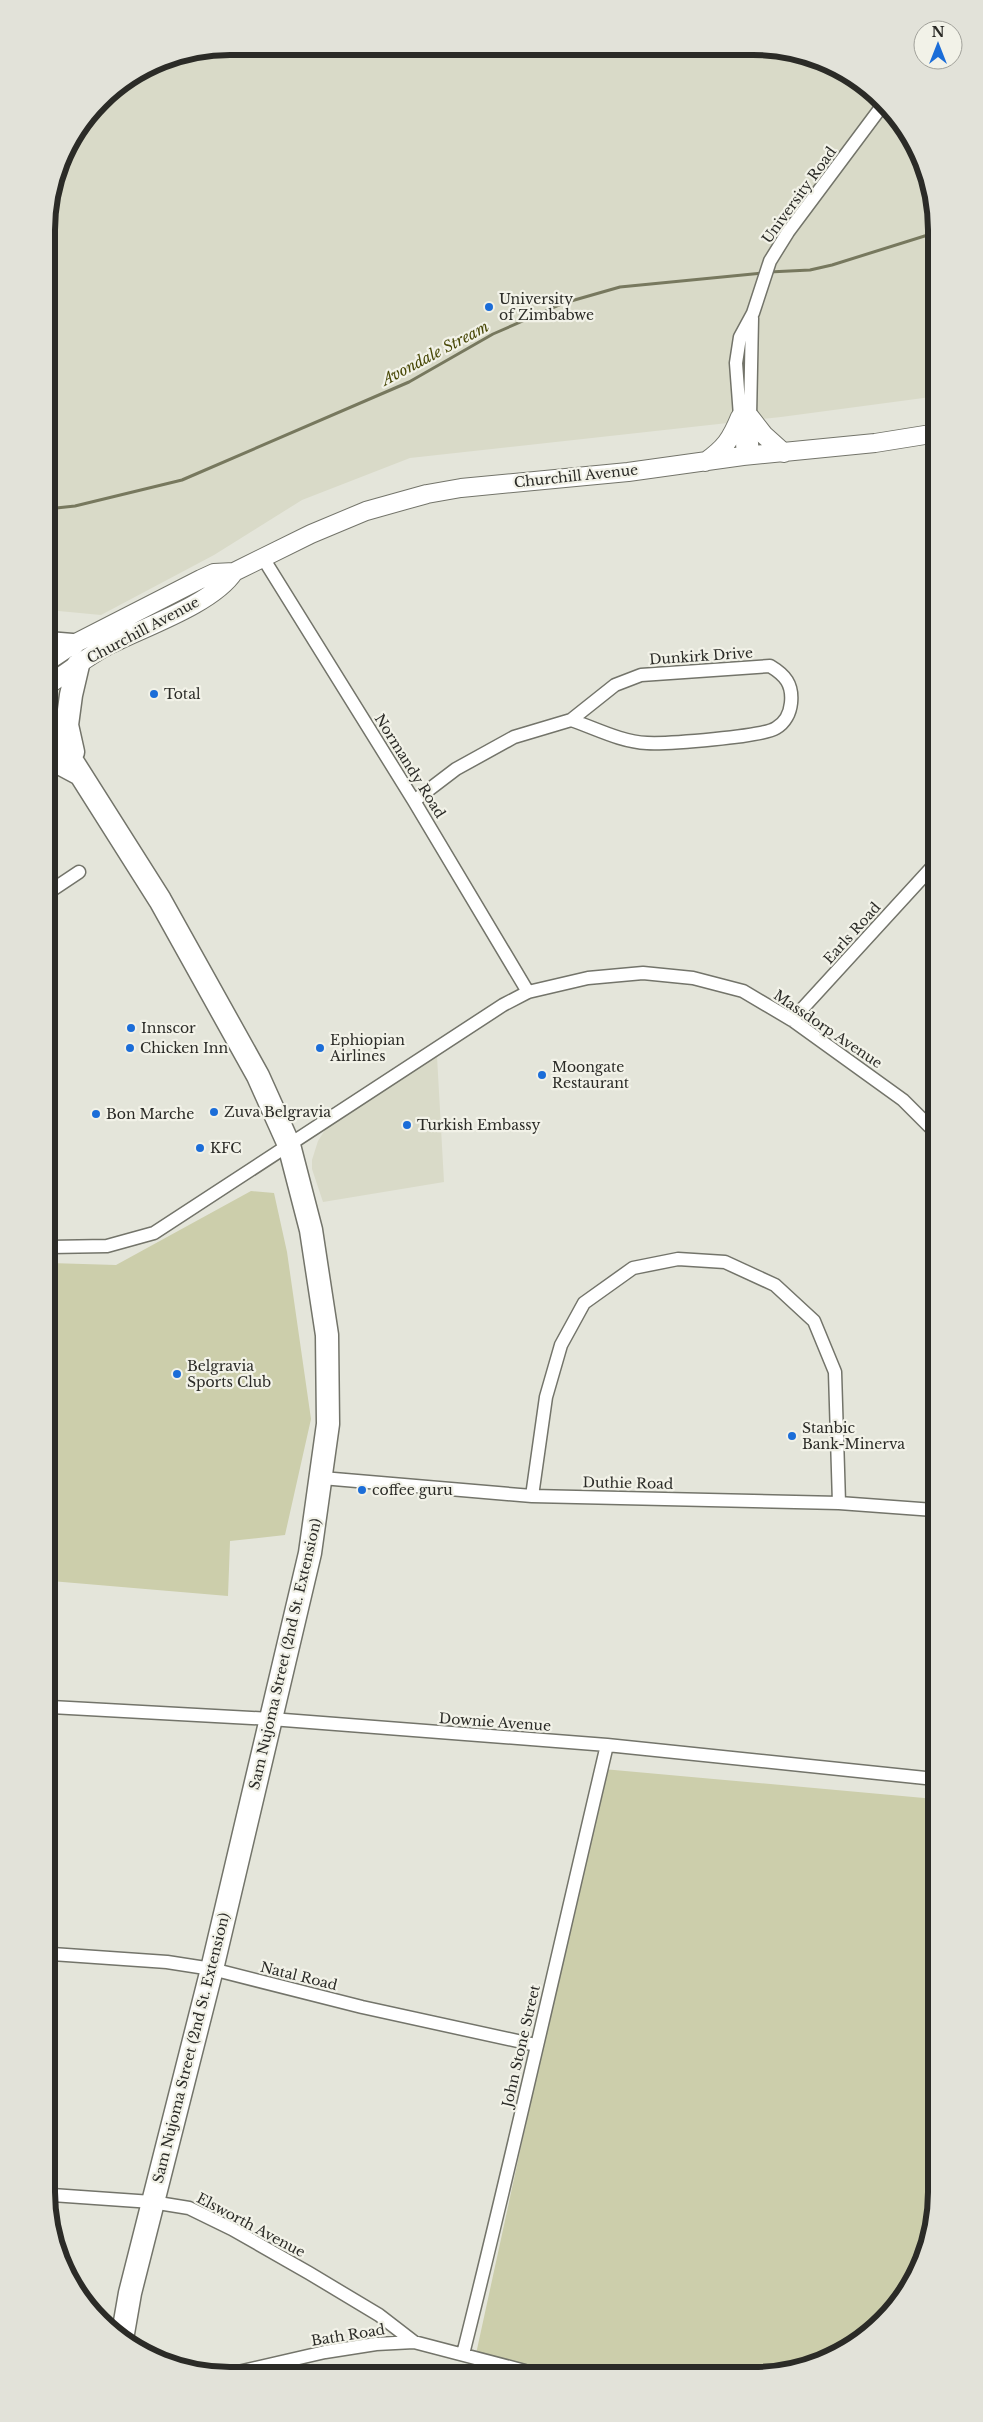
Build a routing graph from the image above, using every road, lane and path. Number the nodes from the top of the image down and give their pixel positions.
1 (880, 109) edge
2 (745, 417) junction
3 (928, 434) edge
4 (784, 453) junction
5 (748, 456) junction
6 (705, 462) junction
7 (263, 558) junction
8 (55, 646) edge
9 (75, 655) junction
10 (55, 659) edge
11 (55, 678) edge
12 (571, 720) junction
13 (55, 735) edge
14 (55, 761) edge
15 (78, 773) junction
16 (414, 801) junction
17 (928, 870) edge
18 (79, 872) dead end
19 (55, 888) edge
20 (528, 992) junction
21 (792, 1020) junction
22 (928, 1125) edge
23 (289, 1145) junction
24 (55, 1247) edge
25 (322, 1478) junction
26 (532, 1496) junction
27 (839, 1502) junction
28 (928, 1509) edge
29 (55, 1707) edge
30 (271, 1720) junction
31 (607, 1745) junction
32 (928, 1778) edge
33 (55, 1954) edge
34 (212, 1969) junction
35 (536, 2045) junction
36 (55, 2195) edge
37 (152, 2202) junction
38 (123, 2331) edge
39 (414, 2342) junction
40 (463, 2354) junction
41 (260, 2367) edge
42 (510, 2367) edge

1 - 2 street, University Road
2 - 4 main road
2 - 5 street, University Road
2 - 6 main road
3 - 4 main road, Churchill Avenue
4 - 5 main road, Churchill Avenue
5 - 6 main road, Churchill Avenue
6 - 7 main road, Churchill Avenue
7 - 9 main road, Churchill Avenue
7 - 16 street, Normandy Road
8 - 9 highway
9 - 10 main road, Churchill Avenue
9 - 11 main road, Churchill Avenue
9 - 15 highway
12 - 12 street, Dunkirk Drive
12 - 16 street, Dunkirk Drive
13 - 15 highway, Sam Nujoma Street (2nd St. Extension)
14 - 15 highway
15 - 23 highway, Sam Nujoma Street (2nd St. Extension)
16 - 20 street, Normandy Road
17 - 21 street, Earls Road
18 - 19 street
20 - 21 street, Massdorp Avenue
20 - 23 street, Massdorp Avenue
21 - 22 street, Massdorp Avenue
23 - 24 street, Massdorp Avenue
23 - 25 highway, Sam Nujoma Street (2nd St. Extension)
25 - 26 street, Duthie Road
25 - 30 highway, Sam Nujoma Street (2nd St. Extension)
26 - 27 street, Duthie Road
26 - 27 street
27 - 28 street, Duthie Road
29 - 30 street, Downie Avenue
30 - 31 street, Downie Avenue
30 - 34 highway, Sam Nujoma Street (2nd St. Extension)
31 - 32 street, Downie Avenue
31 - 35 street, John Stone Street
33 - 34 street, Natal Road
34 - 35 street, Natal Road
34 - 37 highway, Sam Nujoma Street (2nd St. Extension)
35 - 40 street, John Stone Street
36 - 37 street, Elsworth Avenue
37 - 38 highway, Sam Nujoma Street (2nd St. Extension)
37 - 39 street, Elsworth Avenue
39 - 40 street, Bath Road
39 - 41 street, Bath Road
40 - 42 street, Bath Road

